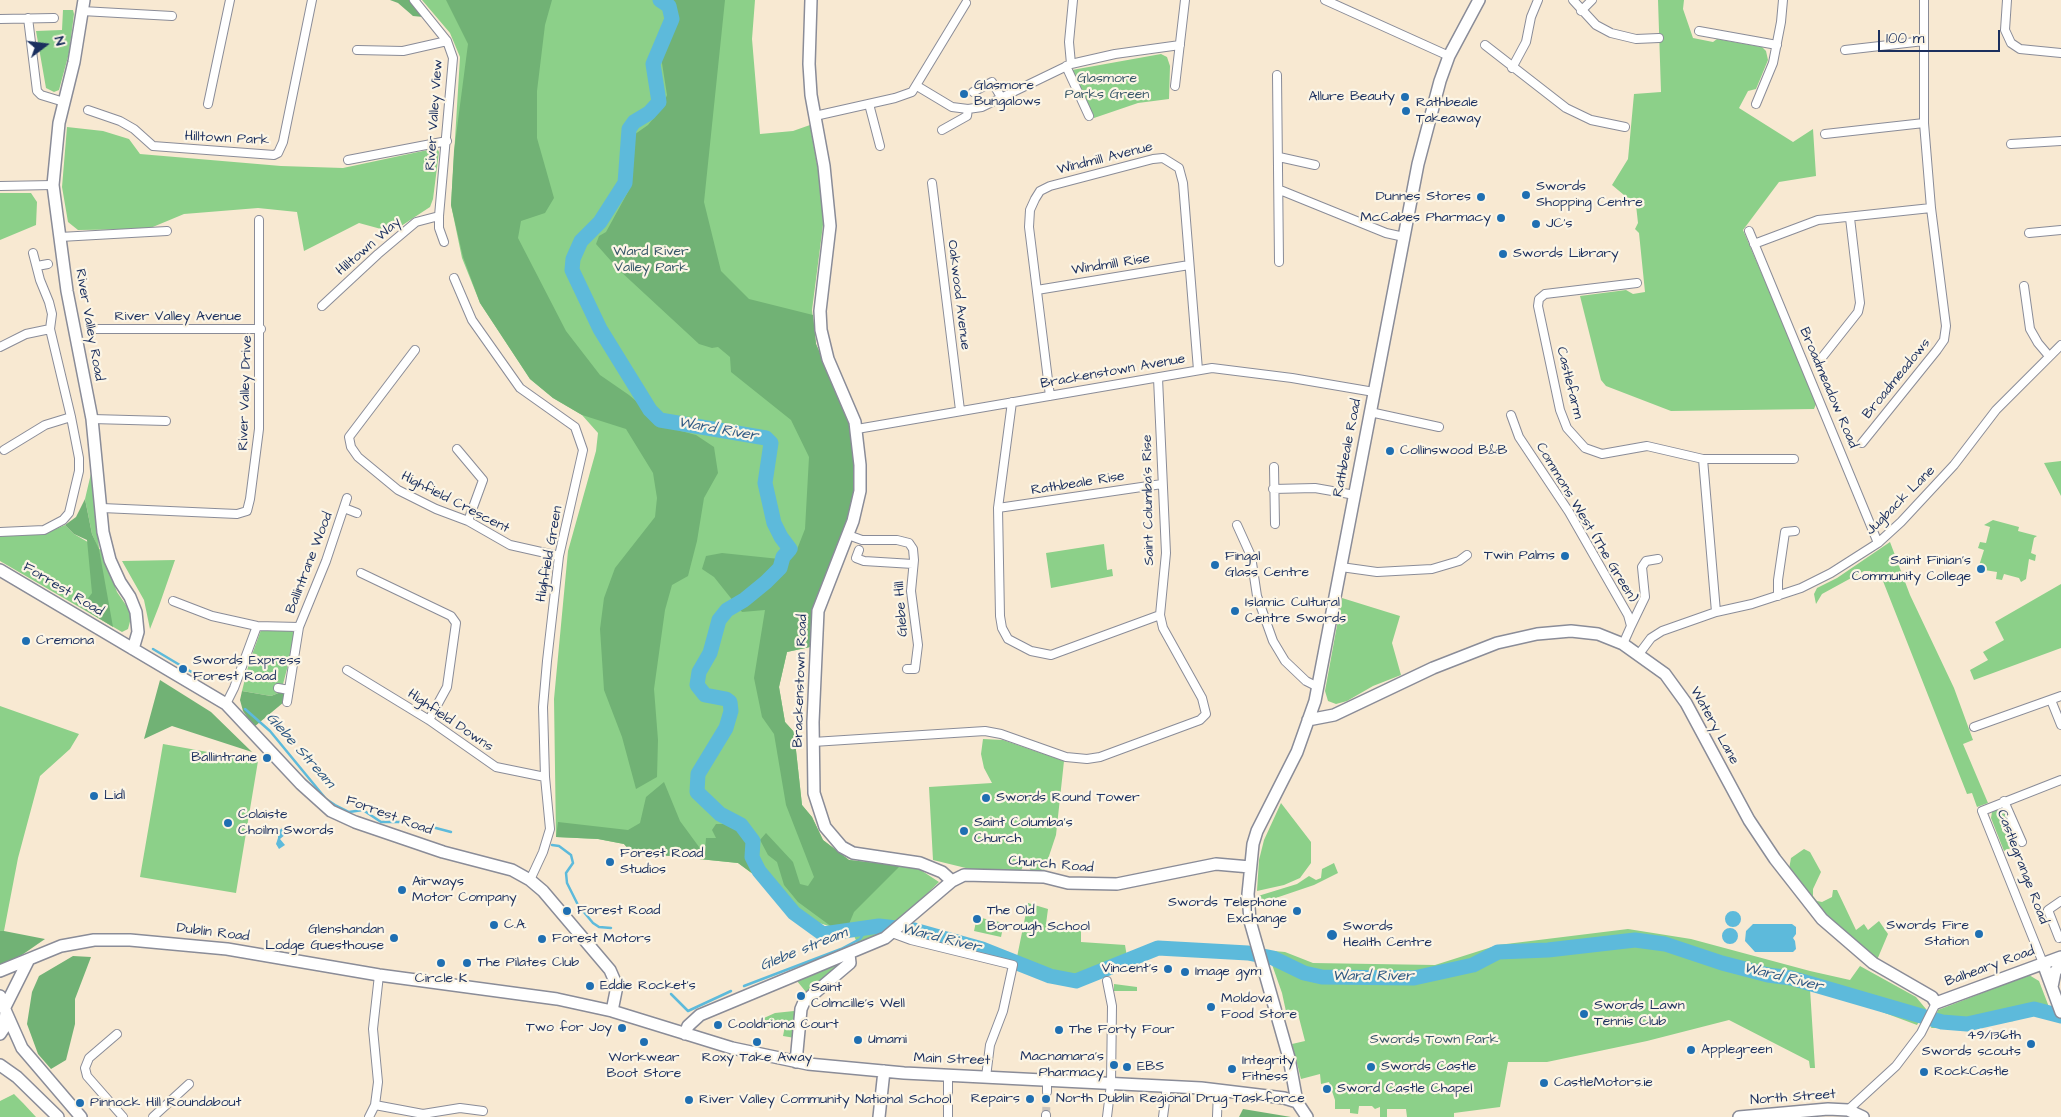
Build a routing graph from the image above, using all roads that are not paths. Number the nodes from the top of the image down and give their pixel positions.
1 (230, 0) edge
2 (312, 0) edge
3 (414, 0) edge
4 (812, 0) edge
5 (1073, 0) edge
6 (1185, 0) edge
7 (1325, 0) edge
8 (1479, 0) edge
9 (1538, 0) edge
10 (1573, 0) edge
11 (1592, 0) edge
12 (1783, 0) edge
13 (1924, 0) edge
14 (2007, 0) edge
15 (966, 3) dead end
16 (83, 6) edge
17 (1581, 11) junction
18 (172, 16) dead end
19 (28, 18) junction
20 (54, 18) dead end
21 (0, 19) edge
22 (1699, 31) dead end
23 (1659, 38) dead end
24 (447, 41) junction
25 (1924, 41) junction
26 (1180, 45) junction
27 (1484, 45) dead end
28 (1777, 45) junction
29 (357, 50) dead end
30 (1845, 50) dead end
31 (2061, 53) edge
32 (1449, 56) junction
33 (1068, 65) junction
34 (1512, 68) junction
35 (1277, 75) dead end
36 (917, 86) junction
37 (1176, 86) dead end
38 (973, 92) dead end
39 (1001, 97) junction
40 (64, 102) junction
41 (208, 104) dead end
42 (869, 104) junction
43 (1756, 104) dead end
44 (968, 109) junction
45 (88, 110) dead end
46 (815, 116) junction
47 (1089, 116) dead end
48 (1924, 123) junction
49 (1625, 126) dead end
50 (942, 130) dead end
51 (1825, 134) dead end
52 (2061, 140) edge
53 (447, 141) junction
54 (2011, 144) dead end
55 (880, 146) dead end
56 (1279, 157) junction
57 (348, 160) dead end
58 (1315, 165) dead end
59 (932, 183) dead end
60 (53, 185) junction
61 (0, 186) edge
62 (1280, 190) junction
63 (1931, 208) junction
64 (439, 216) junction
65 (1850, 218) junction
66 (259, 220) dead end
67 (2061, 230) edge
68 (167, 231) dead end
69 (1749, 231) dead end
70 (2029, 233) dead end
71 (60, 237) junction
72 (1404, 237) junction
73 (444, 242) dead end
74 (1754, 244) junction
75 (33, 253) dead end
76 (1279, 262) dead end
77 (48, 264) dead end
78 (1190, 265) junction
79 (37, 266) junction
80 (454, 278) dead end
81 (1637, 283) dead end
82 (2024, 286) dead end
83 (1037, 290) junction
84 (322, 306) dead end
85 (50, 329) junction
86 (96, 329) dead end
87 (261, 329) junction
88 (2061, 345) edge
89 (0, 347) edge
90 (414, 350) dead end
91 (2048, 356) junction
92 (1820, 360) dead end
93 (1198, 370) junction
94 (1158, 378) junction
95 (1374, 392) junction
96 (1050, 396) junction
97 (1012, 402) junction
98 (960, 410) junction
99 (1370, 412) junction
100 (1511, 414) dead end
101 (71, 417) junction
102 (92, 419) junction
103 (166, 421) dead end
104 (1439, 427) dead end
105 (857, 429) junction
106 (1862, 443) dead end
107 (457, 449) dead end
108 (4, 450) dead end
109 (1703, 459) junction
110 (1794, 459) dead end
111 (1274, 467) dead end
112 (1162, 484) junction
113 (1273, 489) junction
114 (1355, 495) junction
115 (347, 498) dead end
116 (102, 508) junction
117 (344, 508) junction
118 (998, 508) junction
119 (356, 513) dead end
120 (468, 521) junction
121 (1275, 524) dead end
122 (1237, 526) dead end
123 (0, 532) edge
124 (1795, 532) dead end
125 (848, 535) junction
126 (1878, 543) junction
127 (859, 550) dead end
128 (1468, 555) dead end
129 (559, 556) junction
130 (1658, 559) dead end
131 (913, 564) junction
132 (1341, 567) junction
133 (0, 570) edge
134 (361, 573) dead end
135 (1778, 596) junction
136 (173, 601) dead end
137 (1716, 612) junction
138 (1160, 615) junction
139 (257, 626) junction
140 (1631, 626) junction
141 (299, 627) junction
142 (1623, 644) junction
143 (133, 649) junction
144 (1639, 654) junction
145 (907, 669) dead end
146 (348, 670) dead end
147 (1318, 687) junction
148 (278, 688) dead end
149 (289, 690) junction
150 (2061, 696) edge
151 (2051, 700) junction
152 (287, 702) dead end
153 (226, 704) junction
154 (428, 720) junction
155 (1308, 720) junction
156 (2061, 725) edge
157 (1974, 728) dead end
158 (813, 742) junction
159 (545, 777) junction
160 (2061, 780) edge
161 (2004, 801) junction
162 (2022, 842) dead end
163 (1250, 867) junction
164 (530, 880) junction
165 (952, 881) junction
166 (2061, 902) edge
167 (894, 932) junction
168 (2059, 938) dead end
169 (849, 954) junction
170 (2061, 957) edge
171 (28, 961) junction
172 (2061, 963) edge
173 (2043, 964) junction
174 (0, 970) edge
175 (380, 975) junction
176 (1107, 981) dead end
177 (2052, 987) junction
178 (4, 1005) edge
179 (1934, 1006) junction
180 (612, 1011) junction
181 (2061, 1012) edge
182 (0, 1034) edge
183 (117, 1034) dead end
184 (685, 1034) junction
185 (796, 1062) junction
186 (0, 1065) edge
187 (884, 1071) junction
188 (948, 1075) junction
189 (986, 1077) junction
190 (1047, 1080) junction
191 (189, 1084) dead end
192 (1111, 1084) junction
193 (1166, 1086) junction
194 (1218, 1090) junction
195 (1046, 1092) tunnel mouth
196 (1297, 1102) junction
197 (375, 1105) junction
198 (1848, 1110) junction
199 (483, 1111) dead end
200 (1791, 1114) edge
201 (423, 1115) edge
202 (58, 1117) edge
203 (81, 1117) edge
204 (123, 1117) edge
205 (152, 1117) edge
206 (370, 1117) edge
207 (879, 1117) edge
208 (948, 1117) edge
209 (1108, 1117) edge
210 (1163, 1117) edge
211 (1217, 1117) edge
212 (1307, 1117) edge
213 (1739, 1117) edge
214 (1863, 1117) edge

1 - 41 street
2 - 45 street, Hilltown Park
3 - 24 street, River Valley View
4 - 46 street, Brackenstown Road
5 - 33 street
6 - 26 street
7 - 32 street
8 - 32 street, Rathbeale Road
9 - 34 street
10 - 17 street
11 - 17 street
12 - 28 street
13 - 25 street, Broadmeadows
14 - 31 street
15 - 36 street
16 - 18 street
16 - 40 street, River Valley Road
17 - 23 street
19 - 20 street
19 - 21 street
19 - 40 street
22 - 28 street
24 - 29 street
24 - 53 street, River Valley View
25 - 30 street
25 - 48 street, Broadmeadows
26 - 33 street
26 - 37 street
27 - 34 street
28 - 43 street
32 - 72 street, Rathbeale Road
33 - 39 street
33 - 47 street
34 - 49 street
35 - 56 street
36 - 42 street
36 - 44 street
38 - 39 street
39 - 44 street
40 - 60 street, River Valley Road
42 - 46 street
42 - 55 street
44 - 50 street
46 - 105 street, Brackenstown Road
48 - 51 street
48 - 63 street, Broadmeadows
52 - 54 street
53 - 57 street
53 - 64 street, River Valley View
56 - 58 street
56 - 62 street
59 - 98 street, Oakwood Avenue
60 - 61 street
60 - 71 street, River Valley Road
62 - 72 street
62 - 76 street
63 - 65 street
63 - 106 street, Broadmeadows
64 - 73 street, River Valley View
64 - 84 street, Hilltown Way
65 - 74 street
65 - 92 street
66 - 87 street, River Valley Drive
67 - 70 street
68 - 71 street
69 - 74 street, Broadmeadow Road
71 - 102 street, River Valley Road
72 - 95 street, Rathbeale Road
74 - 126 street, Broadmeadow Road
75 - 79 street
77 - 79 street
78 - 83 street, Windmill Rise
78 - 83 street, Windmill Avenue
78 - 93 street, Windmill Avenue
79 - 85 street
80 - 129 street, Highfield Green
81 - 109 street, Castlefarm
82 - 91 street
83 - 96 street, Windmill Avenue
85 - 89 street
85 - 101 street
86 - 87 street, River Valley Avenue
87 - 116 street, River Valley Drive
88 - 91 street, Jugback Lane
90 - 120 street, Highfield Crescent
91 - 126 street, Jugback Lane
93 - 94 street, Brackenstown Avenue
93 - 95 street, Brackenstown Avenue
94 - 96 street, Brackenstown Avenue
94 - 112 street, Saint Columba's Rise
95 - 99 street, Rathbeale Road
96 - 97 street, Brackenstown Avenue
97 - 98 street, Brackenstown Avenue
97 - 118 street
98 - 105 street, Brackenstown Avenue
99 - 104 street
99 - 114 street, Rathbeale Road
100 - 140 street, Commons West (The Green)
101 - 108 street
101 - 123 street
102 - 103 street
102 - 116 street, River Valley Road
105 - 125 street, Brackenstown Road
107 - 120 street
109 - 110 street, Castlefarm
109 - 137 street
111 - 113 street
112 - 118 street, Rathbeale Rise
112 - 138 street, Saint Columba's Rise
113 - 114 street
113 - 121 street
114 - 132 street, Rathbeale Road
115 - 117 street, Ballintrane Wood
116 - 143 street, River Valley Road
117 - 119 street, Ballintrane Wood
117 - 141 street, Ballintrane Wood
118 - 138 street
120 - 129 street, Highfield Crescent
122 - 147 street
124 - 135 street
125 - 131 street, Glebe Hill
125 - 158 street, Brackenstown Road
126 - 135 street, Jugback Lane
127 - 131 street
128 - 132 street
129 - 159 street, Highfield Green
130 - 140 street
131 - 145 street, Glebe Hill
132 - 147 street, Rathbeale Road
133 - 143 street, Forrest Road
134 - 154 street
135 - 137 street, Jugback Lane
136 - 139 street, Ballintrane Wood
137 - 144 street, Jugback Lane
138 - 158 street, Saint Columba's Rise
139 - 141 street, Ballintrane Wood
139 - 153 street
140 - 142 street, Commons West (The Green)
141 - 149 street, Ballintrane Wood
142 - 144 street, Watery Lane
142 - 155 street, Watery Lane
143 - 153 street, Forrest Road
144 - 179 street, Watery Lane
146 - 154 street, Highfield Downs
147 - 155 street, Rathbeale Road
148 - 149 street
149 - 152 street, Ballintrane Wood
150 - 151 street
151 - 156 street
151 - 157 street
153 - 164 street, Forrest Road
154 - 159 street, Highfield Downs
155 - 163 street, Rathbeale Road
158 - 165 street, Brackenstown Road
159 - 164 street, Highfield Green
160 - 161 street, Castlegrange Road
161 - 162 street
161 - 173 street, Castlegrange Road
163 - 165 street, Church Road
163 - 196 street, Rathbeale Road
164 - 180 street, Forrest Road
165 - 167 street, Church Road
166 - 168 street
167 - 169 street, Church Road
167 - 189 street
169 - 184 street, Church Road
169 - 185 street
170 - 173 street, Balheary Road
171 - 174 street, Dublin Road
171 - 175 street, Dublin Road
171 - 178 street
172 - 177 street
173 - 177 street, Castlegrange Road
173 - 179 street, Balheary Road
175 - 180 street, Dublin Road
175 - 197 street
176 - 192 street
177 - 181 street, Castlegrange Road
178 - 182 street
178 - 203 street
179 - 198 street
180 - 184 street, Main Street
183 - 204 street
184 - 185 street, Main Street
185 - 187 street, Main Street
186 - 202 street
187 - 188 street, Main Street
187 - 207 street
188 - 189 street, Main Street
188 - 208 street
189 - 190 street, Main Street
190 - 192 street, Main Street
190 - 195 street
191 - 205 street
192 - 193 street, Main Street
192 - 209 street
193 - 194 street, Main Street
193 - 210 street
194 - 196 street, Main Street
194 - 211 street
196 - 212 street
197 - 201 street
197 - 206 street
198 - 200 street, North Street
198 - 214 street
199 - 201 street
200 - 213 street, North Street

